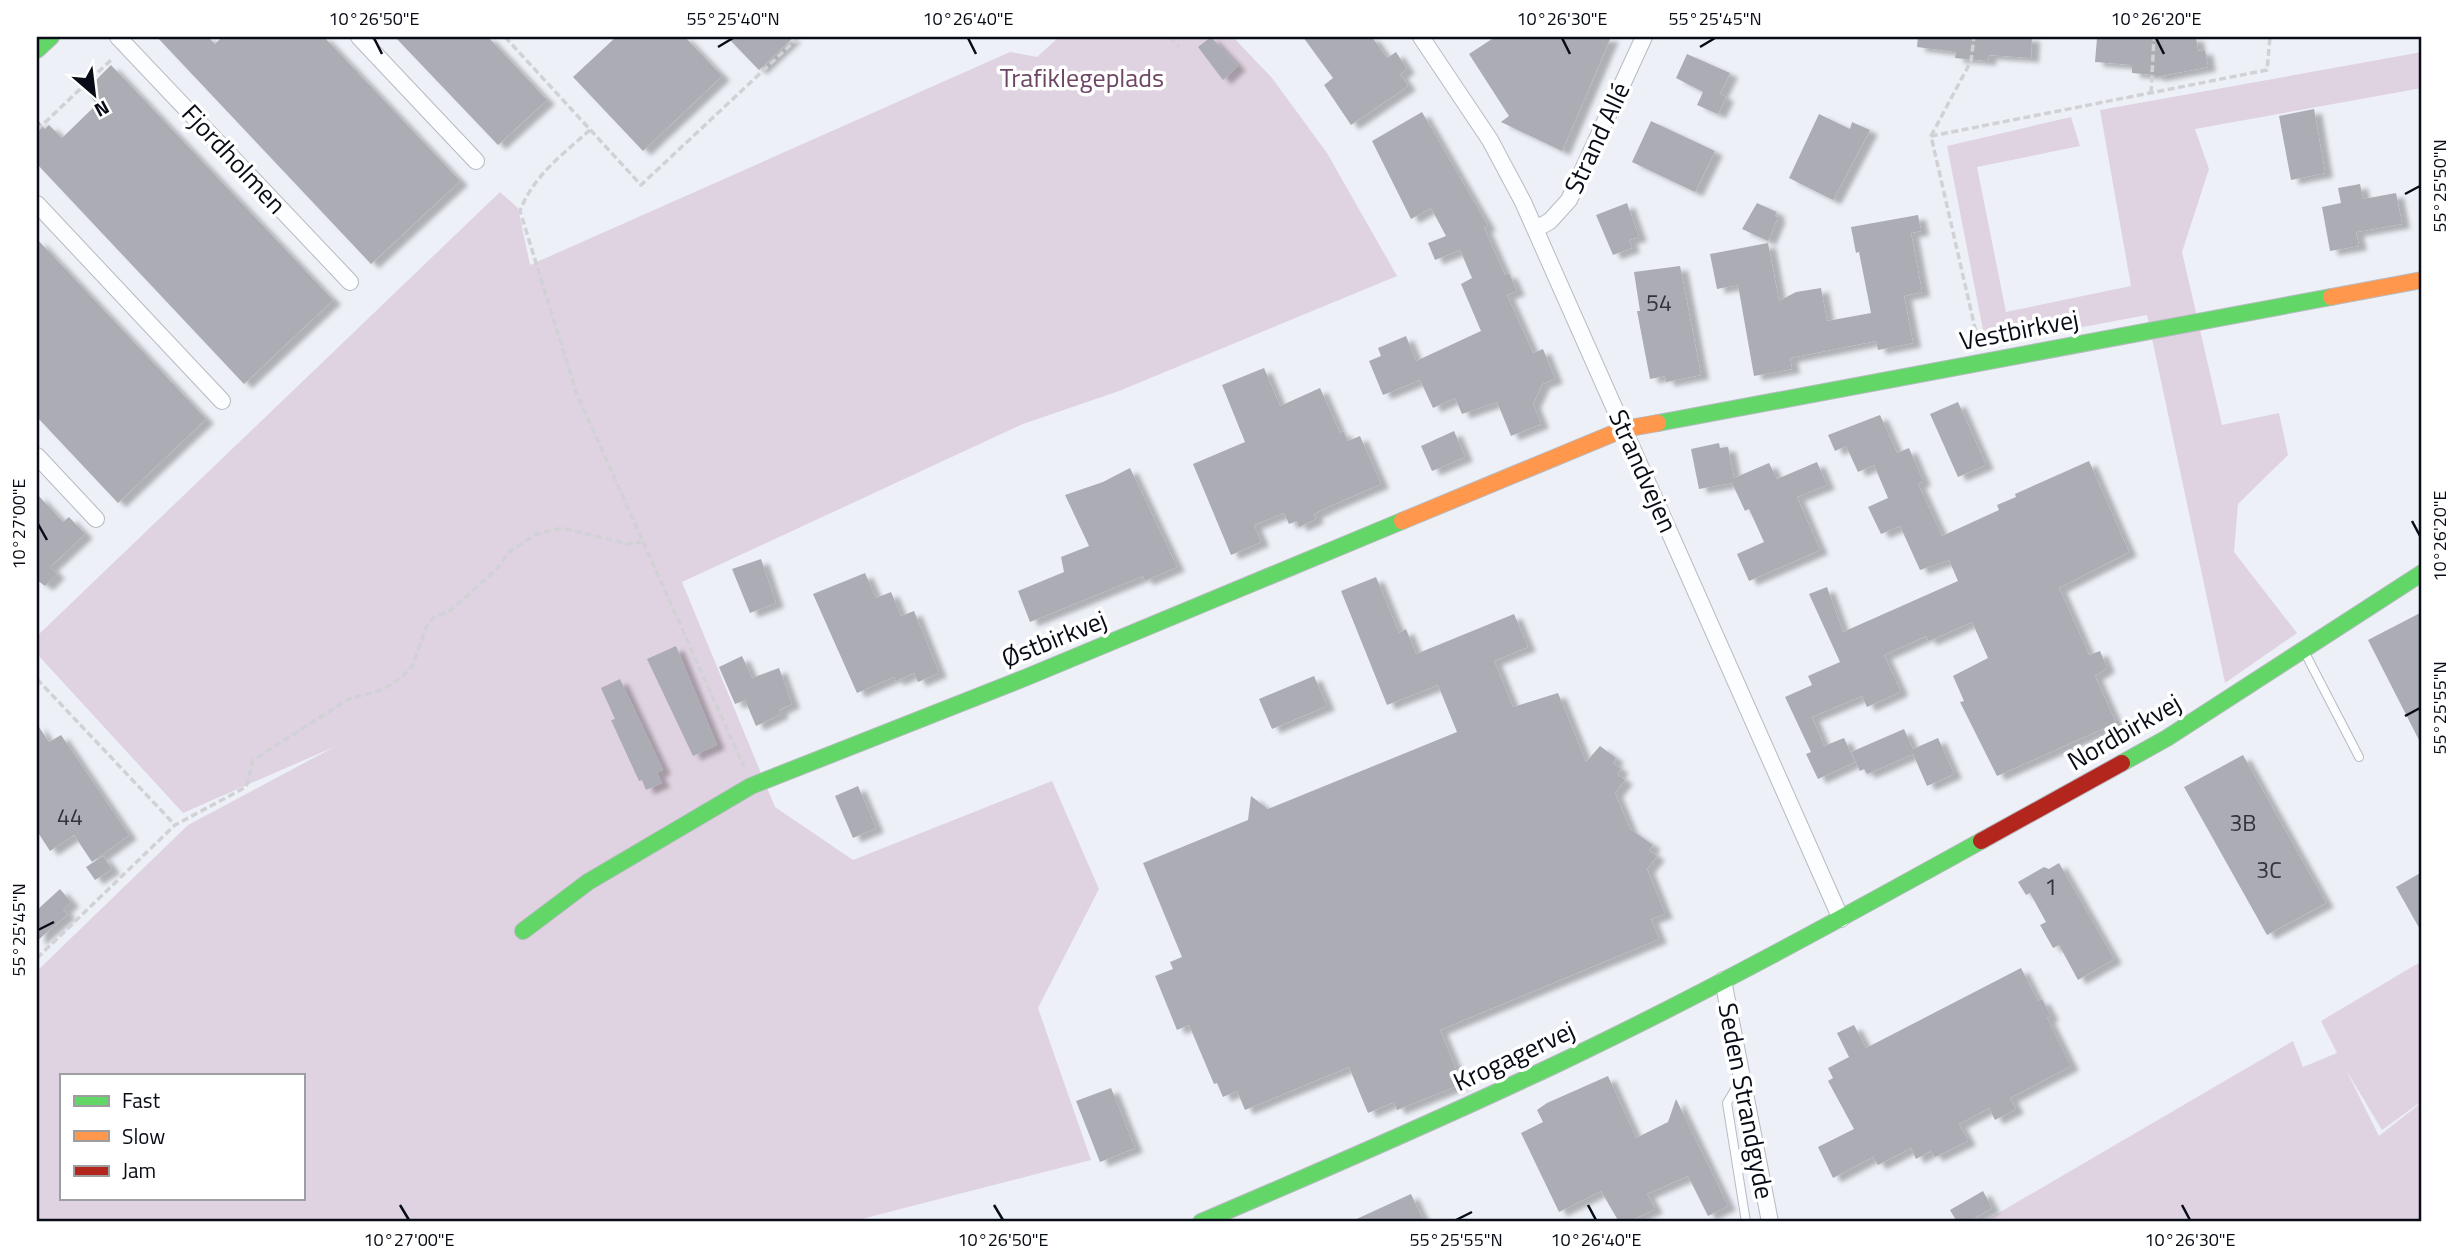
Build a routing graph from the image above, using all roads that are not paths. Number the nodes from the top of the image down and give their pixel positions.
1 (51, 37) edge
2 (359, 37) edge
3 (1421, 37) edge
4 (1644, 37) edge
5 (122, 41) edge
6 (37, 50) edge
7 (476, 162) dead end
8 (37, 204) edge
9 (1536, 229) junction
10 (2422, 280) edge
11 (350, 282) dead end
12 (222, 401) dead end
13 (1625, 429) junction
14 (37, 456) edge
15 (96, 519) dead end
16 (2422, 573) edge
17 (2304, 651) junction
18 (2360, 757) dead end
19 (1841, 919) junction
20 (523, 931) dead end
21 (1723, 980) junction
22 (1742, 1078) junction
23 (1202, 1222) edge
24 (1746, 1222) edge
25 (1770, 1222) edge

1 - 6 street
2 - 7 street
3 - 9 street, Strandvejen
4 - 9 street, Strand Allé
5 - 11 street, Fjordholmen
8 - 12 street
9 - 13 street, Strandvejen
10 - 13 street, Vestbirkvej
13 - 19 street, Strandvejen
13 - 20 street, Østbirkvej
14 - 15 street
16 - 17 street, Nordbirkvej
17 - 18 lane
17 - 19 street, Nordbirkvej
19 - 21 street, Krogagervej
21 - 22 street, Seden Strandgyde
21 - 23 street, Krogagervej
22 - 24 lane
22 - 25 street, Seden Strandgyde

